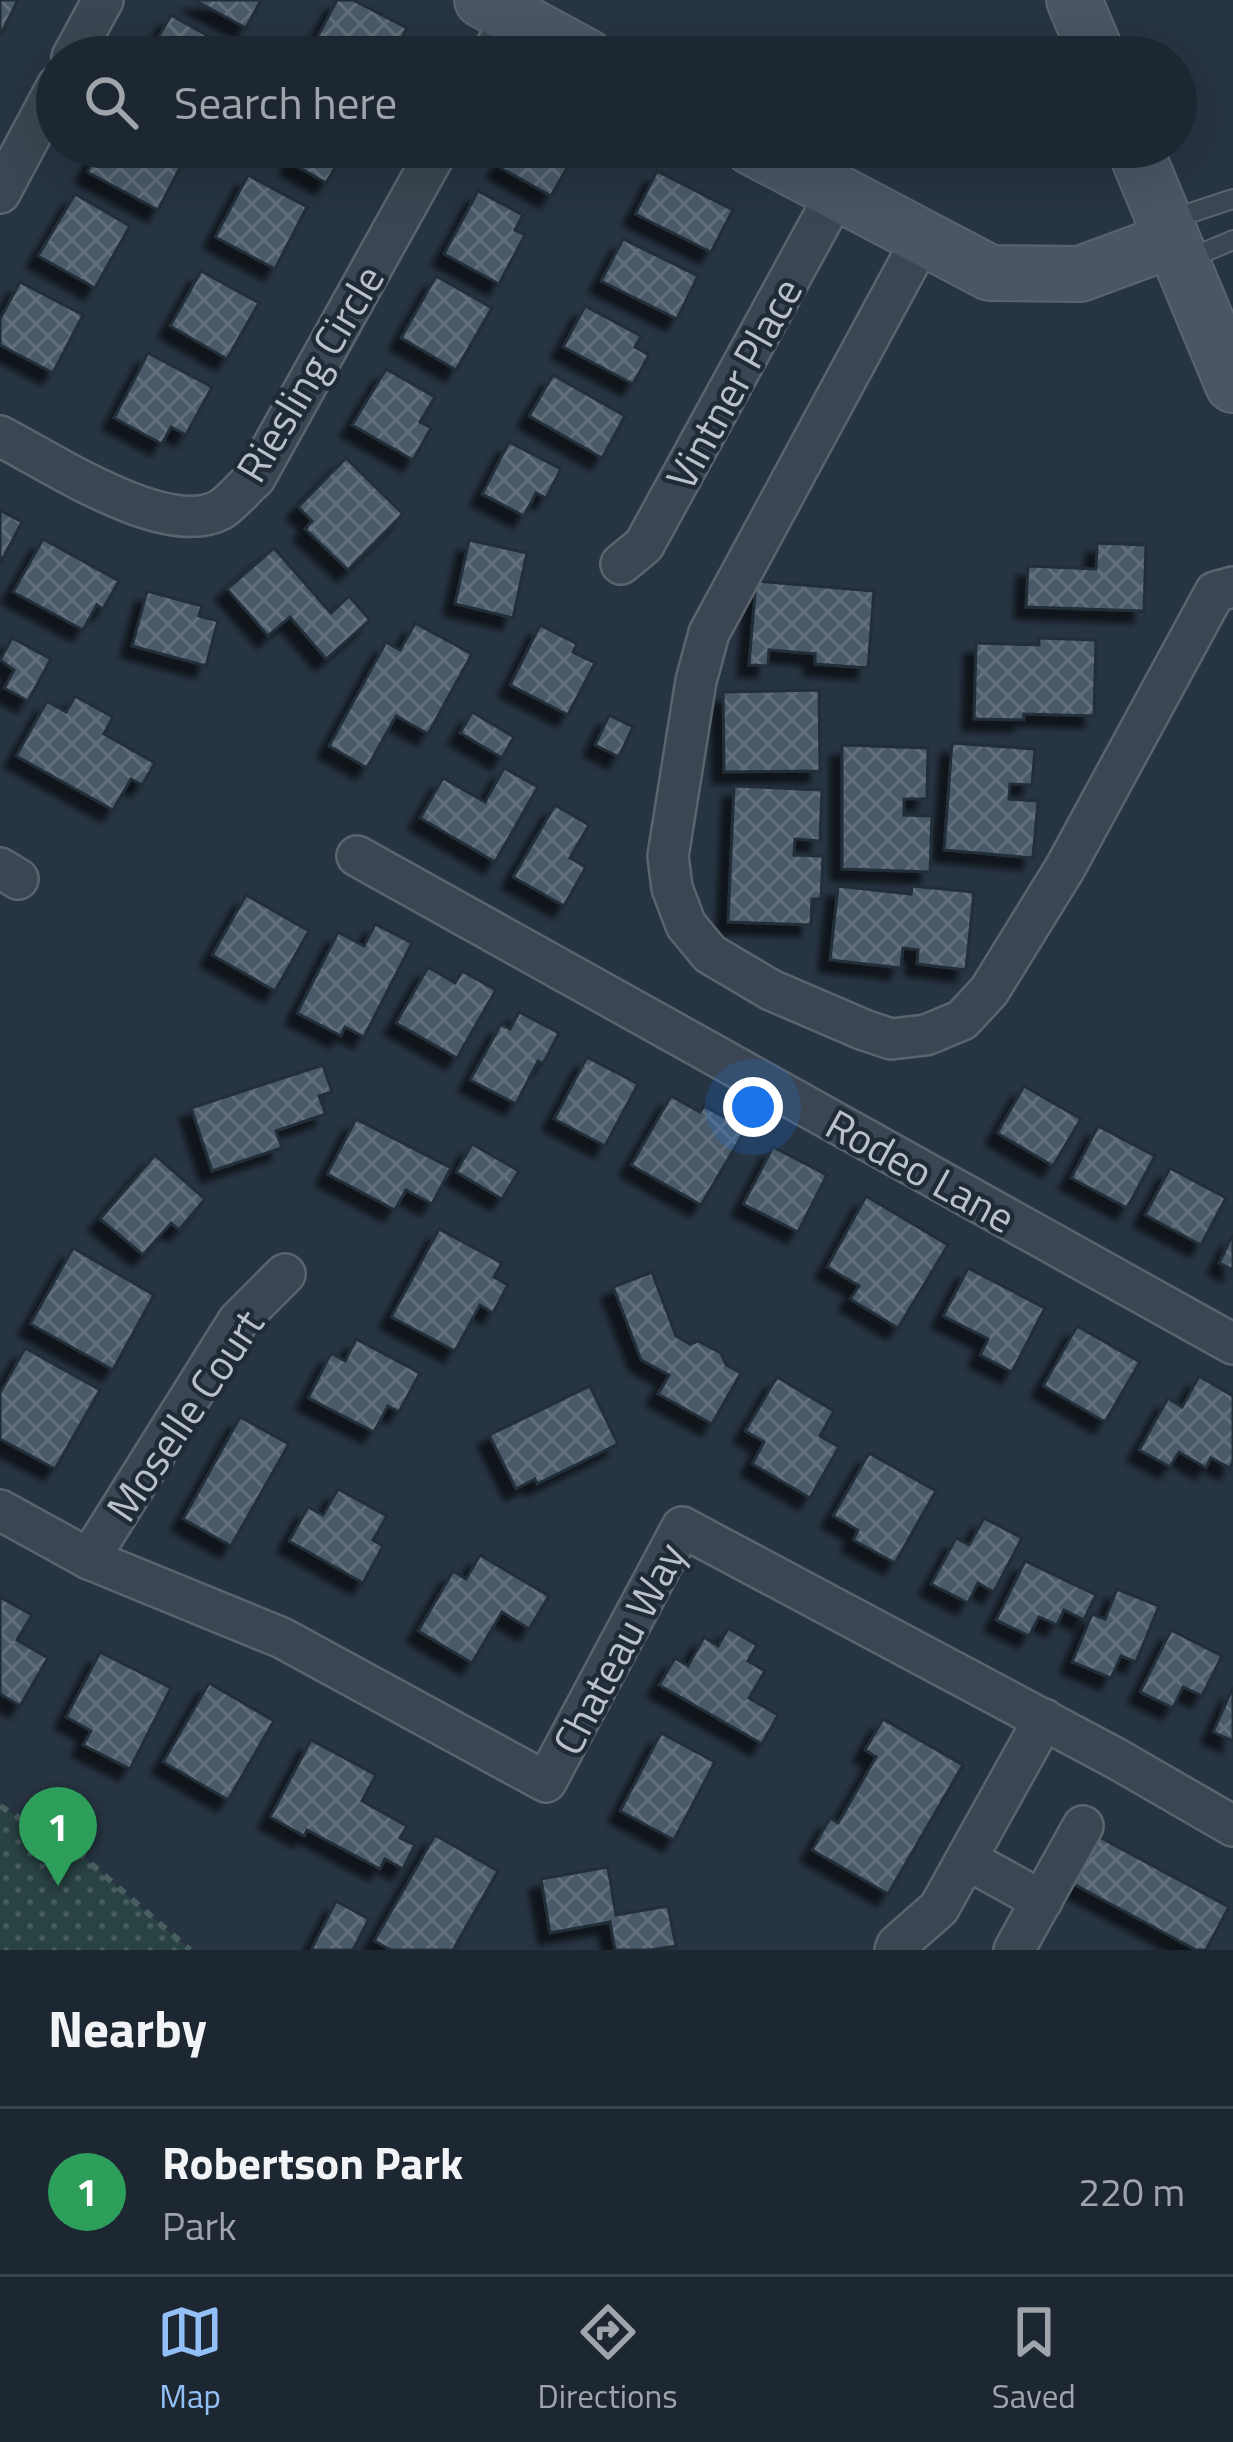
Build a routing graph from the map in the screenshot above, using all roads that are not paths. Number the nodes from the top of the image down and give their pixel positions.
1 (103, 0) edge
2 (1074, 0) edge
3 (512, 23) edge
4 (83, 36) edge
5 (541, 36) edge
6 (1089, 36) edge
7 (36, 125) edge
8 (427, 168) edge
9 (789, 168) edge
10 (1143, 168) edge
11 (0, 193) edge
12 (836, 194) junction
13 (1233, 199) edge
14 (922, 239) junction
15 (1233, 240) edge
16 (1173, 241) junction
17 (1233, 386) edge
18 (0, 436) edge
19 (621, 564) dead end
20 (1233, 587) edge
21 (358, 856) dead end
22 (285, 1274) dead end
23 (1233, 1344) edge
24 (0, 1510) edge
25 (89, 1559) junction
26 (1044, 1719) junction
27 (1083, 1826) dead end
28 (1233, 1826) edge
29 (968, 1860) junction
30 (1042, 1901) junction
31 (895, 1950) edge
32 (1014, 1950) edge

1 - 4 street
2 - 6 street
3 - 5 street
7 - 11 street
8 - 18 street, Riesling Circle
9 - 12 street
10 - 16 street
12 - 14 street
12 - 19 street, Vintner Place
13 - 16 lane
14 - 16 street
14 - 20 street
15 - 16 lane
16 - 17 street
21 - 23 street, Rodeo Lane
22 - 25 street, Moselle Court
24 - 25 street, Chateau Way
25 - 26 street, Chateau Way
26 - 28 street, Chateau Way
26 - 29 street
27 - 30 street
29 - 30 street
29 - 31 street
30 - 32 street

